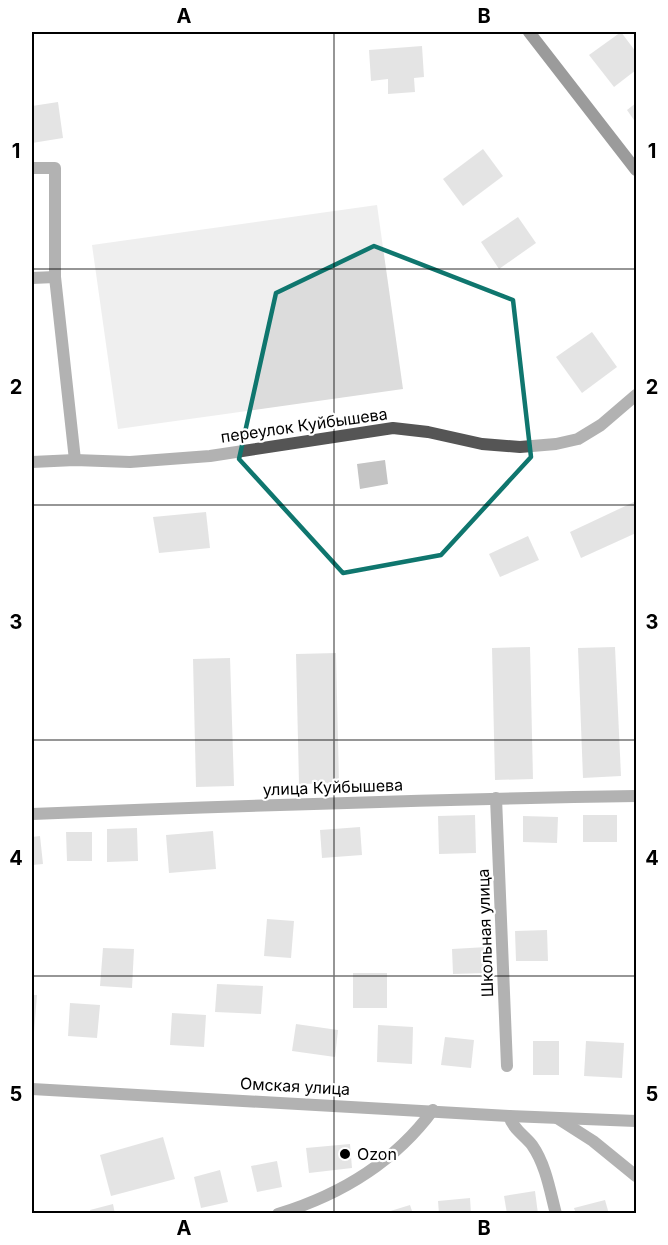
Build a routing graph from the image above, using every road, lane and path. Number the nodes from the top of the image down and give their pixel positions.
1 (529, 32) edge
2 (32, 168) edge
3 (636, 170) edge
4 (56, 277) junction
5 (32, 278) edge
6 (636, 395) edge
7 (75, 460) junction
8 (32, 462) edge
9 (636, 796) edge
10 (496, 798) junction
11 (32, 814) edge
12 (507, 1066) dead end
13 (32, 1089) edge
14 (433, 1110) junction
15 (509, 1116) junction
16 (556, 1118) junction
17 (636, 1121) edge
18 (636, 1176) edge
19 (279, 1214) edge
20 (556, 1214) edge

1 - 3 main road
2 - 4 street
4 - 5 street
4 - 7 street
6 - 7 street, переулок Куйбышева
7 - 8 street, переулок Куйбышева
9 - 10 street, улица Куйбышева
10 - 11 street, улица Куйбышева
10 - 12 street, Школьная улица
13 - 14 street, Омская улица
14 - 15 street, Омская улица
14 - 19 street
15 - 16 street, Омская улица
15 - 20 street
16 - 17 street, Омская улица
16 - 18 street

